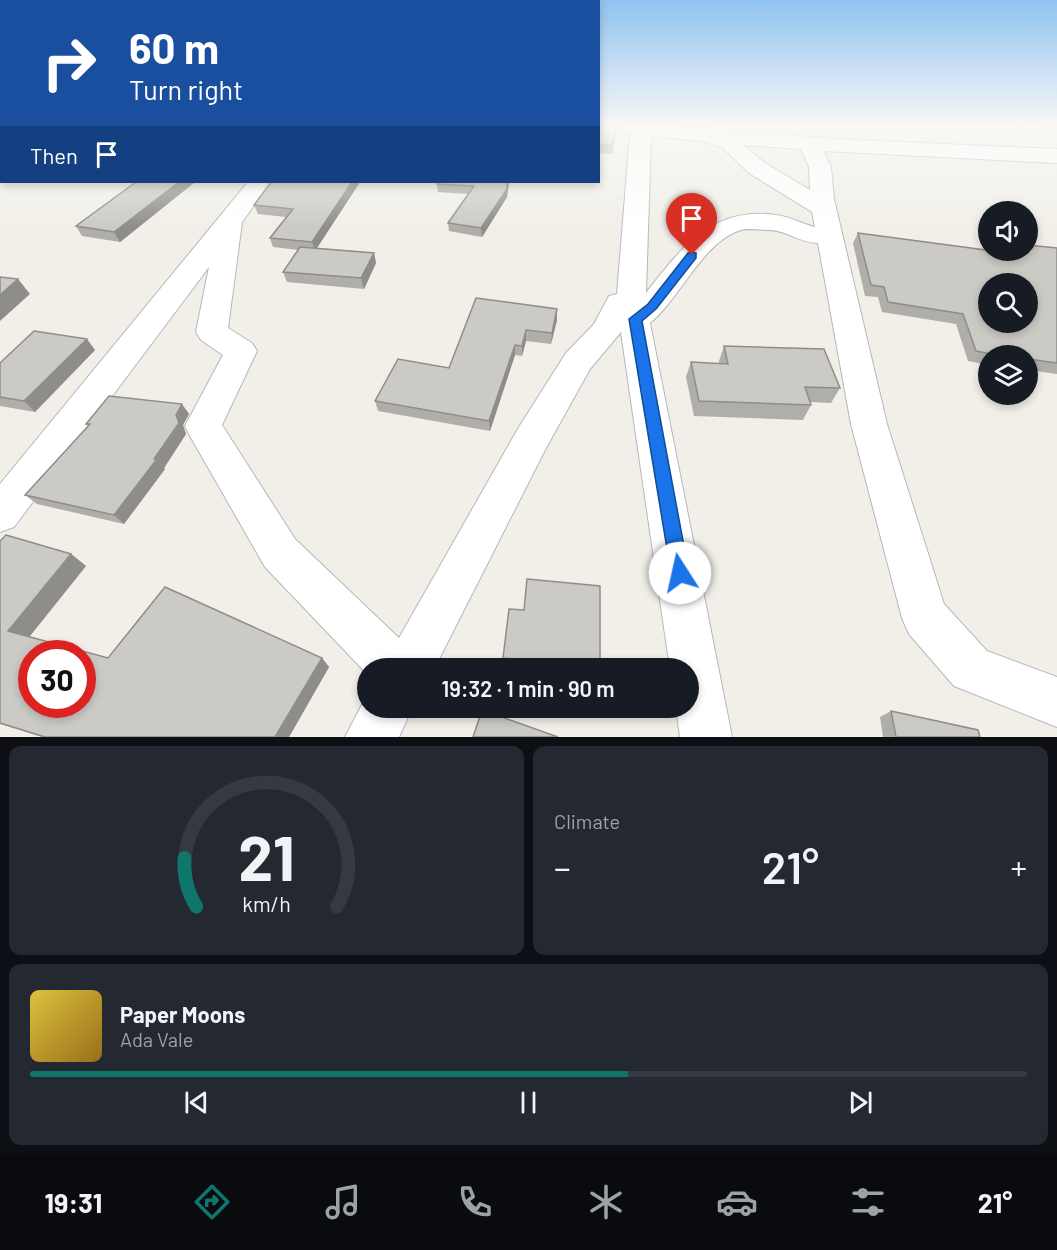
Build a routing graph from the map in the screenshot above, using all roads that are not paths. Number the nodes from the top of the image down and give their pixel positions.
1 (640, 159) edge
2 (747, 159) edge
3 (816, 159) edge
4 (1039, 159) edge
5 (1057, 180) edge
6 (259, 183) edge
7 (230, 219) junction
8 (828, 222) junction
9 (633, 310) junction
10 (0, 514) edge
11 (385, 658) edge
12 (414, 658) edge
13 (1057, 702) edge
14 (381, 718) edge
15 (371, 737) edge
16 (706, 737) edge

1 - 9 street
2 - 8 street
3 - 8 street
4 - 5 street
6 - 7 street
7 - 10 street
7 - 11 street
8 - 9 street
8 - 13 street
9 - 12 street
9 - 16 street
14 - 15 street

